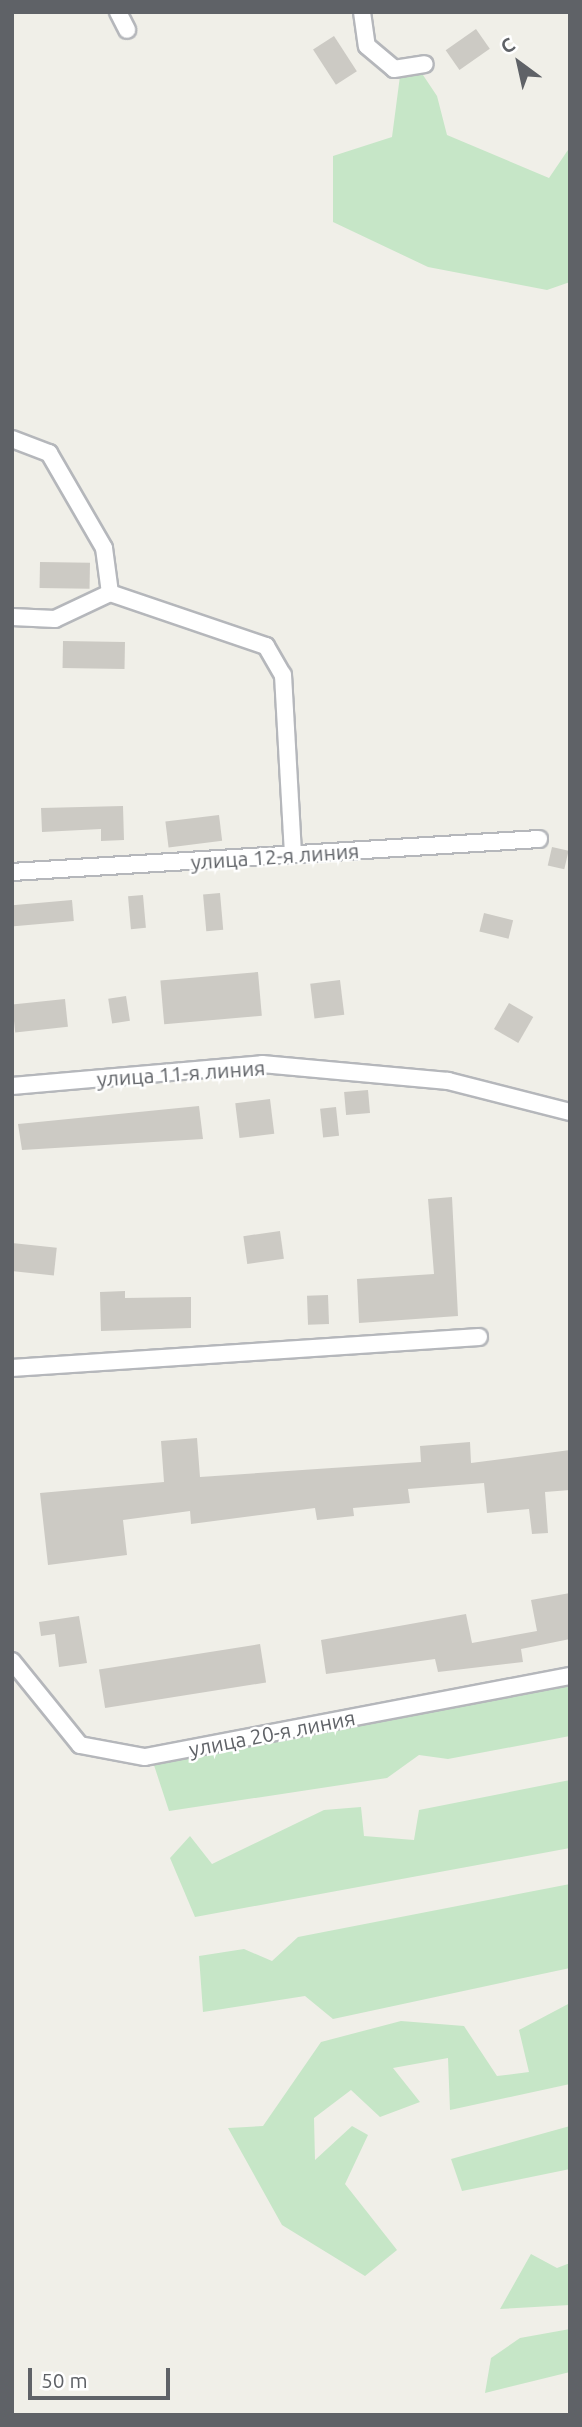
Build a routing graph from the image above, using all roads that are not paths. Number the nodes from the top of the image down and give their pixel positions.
1 (118, 12) edge
2 (362, 12) edge
3 (127, 30) dead end
4 (425, 64) dead end
5 (12, 439) edge
6 (110, 593) junction
7 (12, 617) edge
8 (539, 839) dead end
9 (293, 853) junction
10 (12, 872) edge
11 (12, 1086) edge
12 (570, 1112) edge
13 (479, 1337) dead end
14 (12, 1368) edge
15 (12, 1661) edge
16 (570, 1676) edge

1 - 3 street
2 - 4 street
5 - 6 street
6 - 7 street
6 - 9 street
8 - 9 street, улица 12-я линия
9 - 10 street, улица 12-я линия
11 - 12 street, улица 11-я линия
13 - 14 street
15 - 16 street, улица 20-я линия

